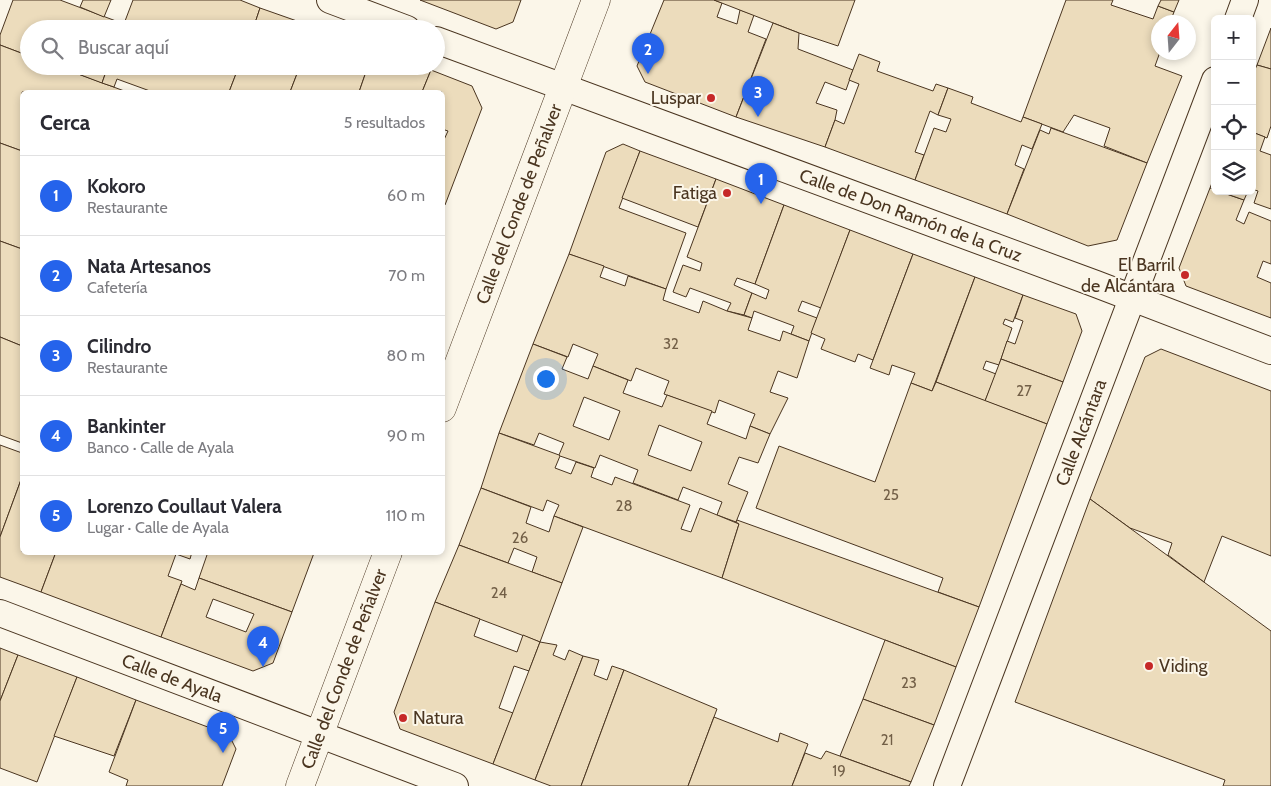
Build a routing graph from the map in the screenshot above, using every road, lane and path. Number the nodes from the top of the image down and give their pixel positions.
1 (330, 0) edge
2 (596, 0) edge
3 (1245, 0) edge
4 (1239, 15) edge
5 (383, 20) edge
6 (445, 43) edge
7 (563, 88) junction
8 (1211, 91) edge
9 (1132, 298) junction
10 (1271, 351) edge
11 (445, 400) edge
12 (387, 555) edge
13 (0, 613) edge
14 (320, 735) junction
15 (300, 786) edge
16 (455, 786) edge
17 (947, 786) edge

1 - 5 street
2 - 7 street, Calle del Conde de Peñalver
3 - 4 street
6 - 7 street, Calle de Don Ramón de la Cruz
7 - 9 street, Calle de Don Ramón de la Cruz
7 - 11 street, Calle del Conde de Peñalver
8 - 9 street, Calle Alcántara
9 - 10 street, Calle de Don Ramón de la Cruz
9 - 17 street, Calle Alcántara
12 - 14 street, Calle del Conde de Peñalver
13 - 14 street, Calle de Ayala
14 - 15 street, Calle del Conde de Peñalver
14 - 16 street, Calle de Ayala

